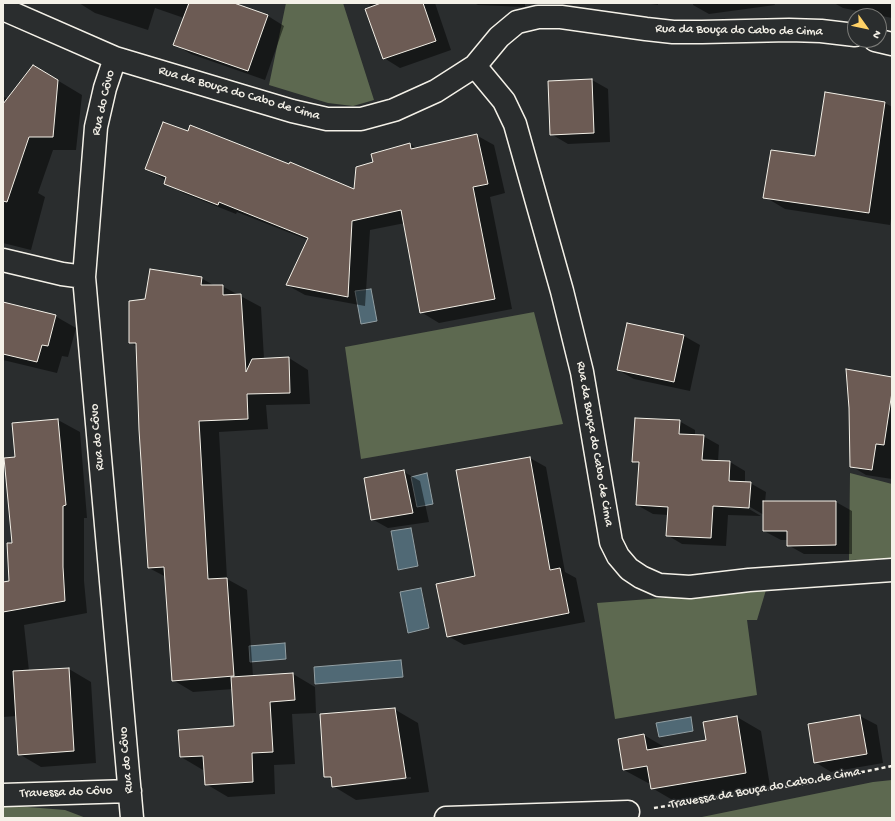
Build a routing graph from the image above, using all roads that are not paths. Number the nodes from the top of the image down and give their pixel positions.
1 (3, 9) edge
2 (847, 34) edge
3 (114, 58) junction
4 (475, 66) junction
5 (3, 260) edge
6 (84, 277) junction
7 (892, 570) edge
8 (130, 791) junction
9 (3, 796) edge
10 (628, 812) road end
11 (132, 818) edge
12 (446, 818) edge

1 - 3 street, Rua da Bouça do Cabo de Cima
2 - 4 street, Rua da Bouça do Cabo de Cima
3 - 4 street, Rua da Bouça do Cabo de Cima
3 - 6 street, Rua do Côvo
4 - 7 street, Rua da Bouça do Cabo de Cima
5 - 6 street
6 - 8 street, Rua do Côvo
8 - 9 street, Travessa do Côvo
8 - 11 street, Rua do Côvo
10 - 12 street

